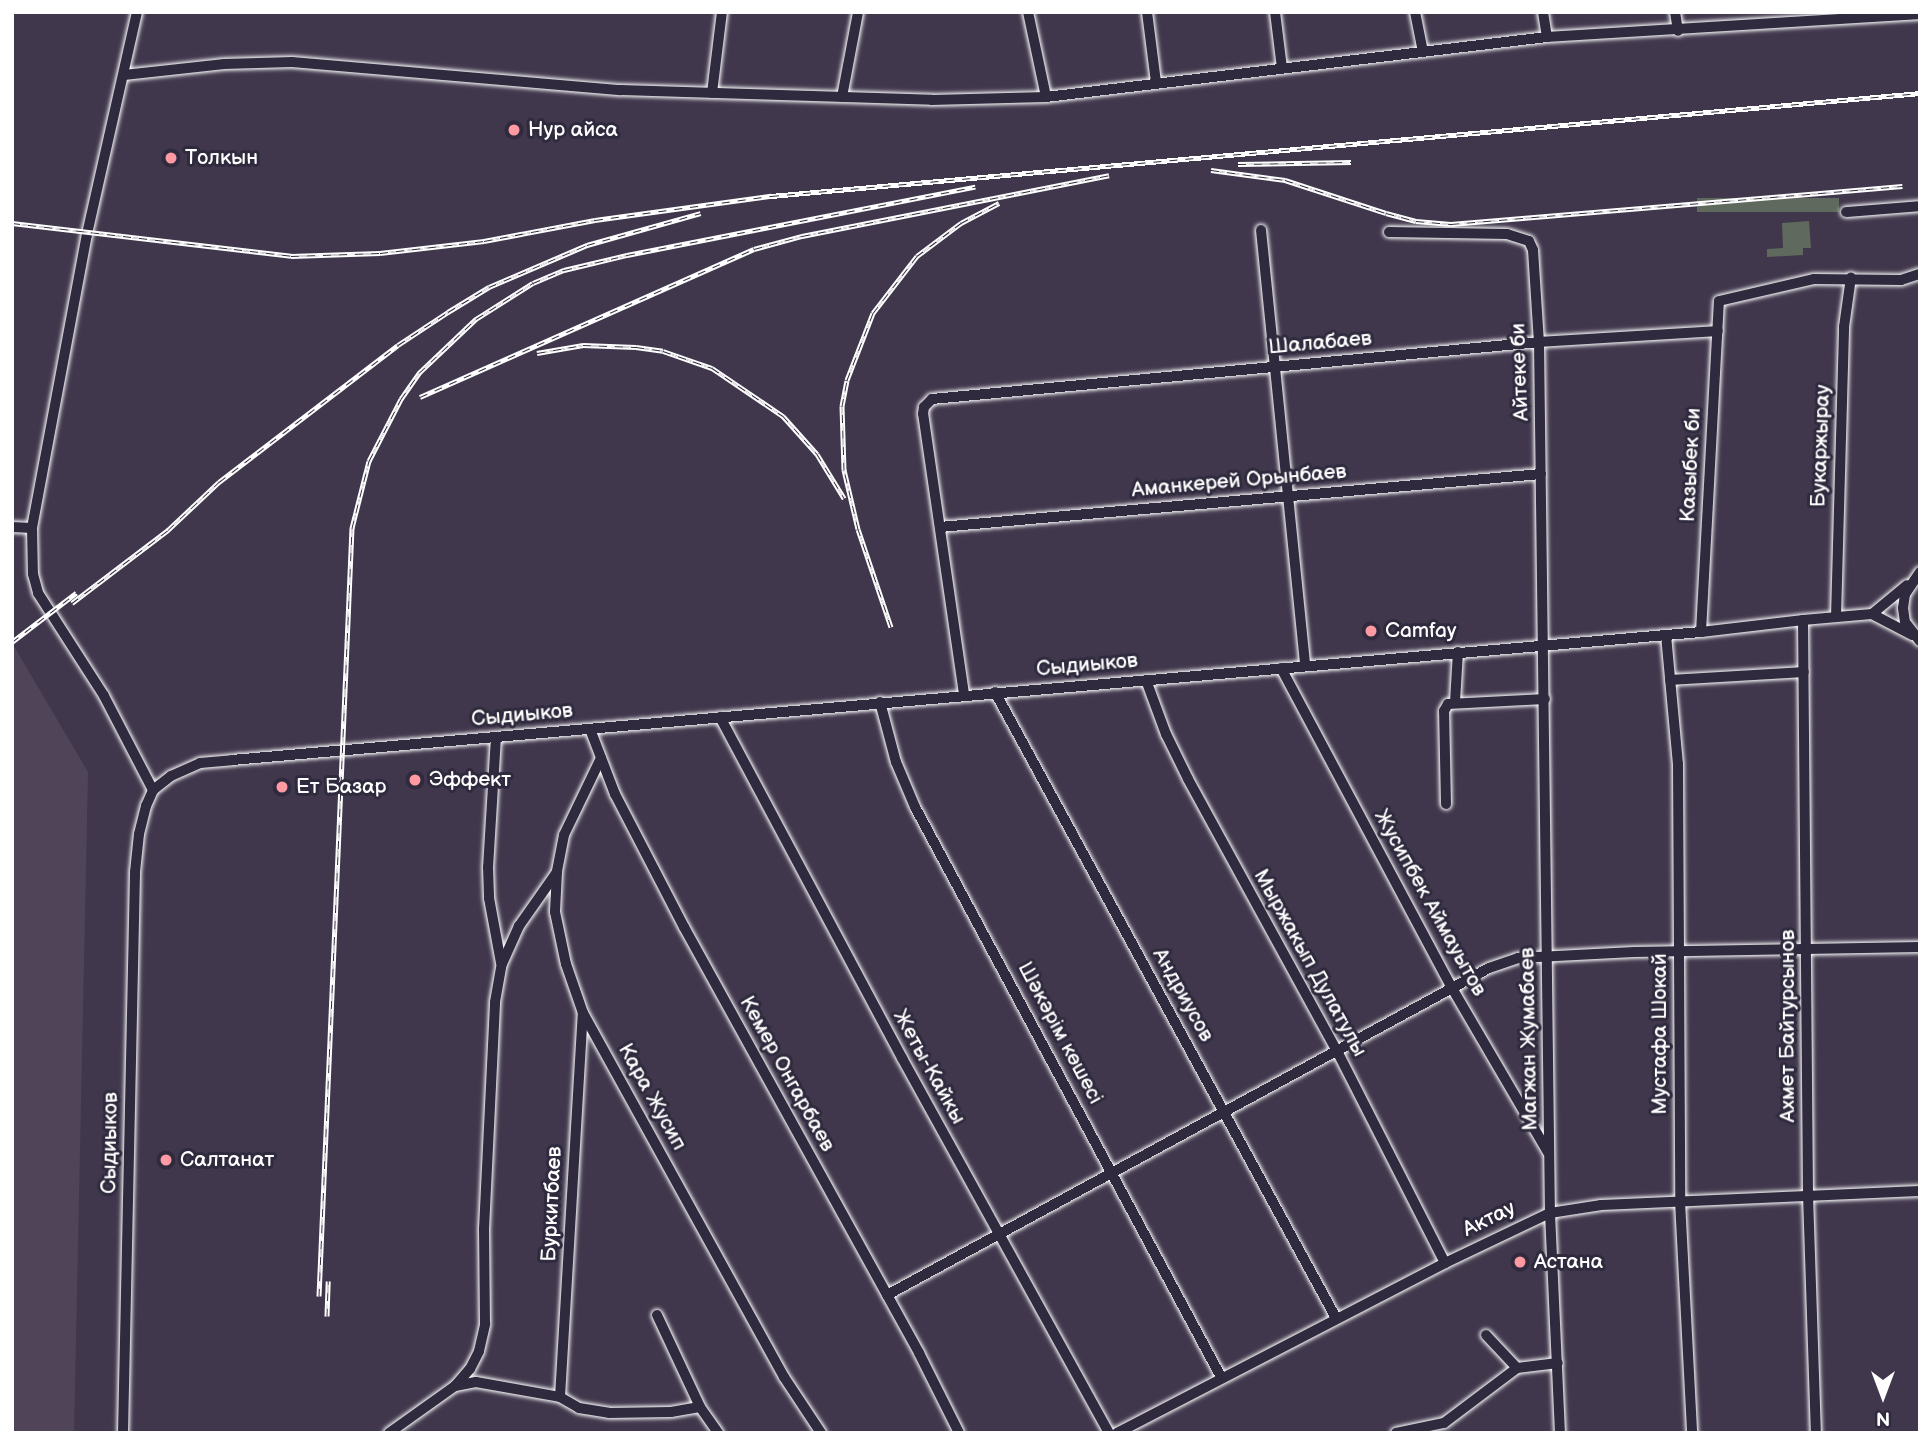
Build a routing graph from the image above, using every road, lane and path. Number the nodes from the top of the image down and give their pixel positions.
1 (137, 12) edge
2 (722, 12) edge
3 (858, 12) edge
4 (1028, 12) edge
5 (1147, 12) edge
6 (1275, 12) edge
7 (1416, 12) edge
8 (1543, 12) edge
9 (1675, 12) edge
10 (1920, 14) edge
11 (1803, 17) edge
12 (1678, 31) junction
13 (1548, 37) junction
14 (1423, 52) junction
15 (1282, 68) junction
16 (124, 75) junction
17 (1156, 82) junction
18 (712, 93) junction
19 (842, 97) junction
20 (1046, 97) junction
21 (1920, 206) edge
22 (1846, 212) dead end
23 (1261, 230) dead end
24 (1389, 232) dead end
25 (1920, 274) edge
26 (1851, 277) junction
27 (1718, 331) junction
28 (1539, 342) junction
29 (1273, 366) junction
30 (1541, 474) junction
31 (1286, 496) junction
32 (12, 527) edge
33 (940, 527) junction
34 (32, 528) junction
35 (1920, 571) edge
36 (1911, 582) junction
37 (1872, 614) junction
38 (1836, 617) junction
39 (1803, 620) junction
40 (1701, 632) junction
41 (1666, 635) junction
42 (1916, 638) edge
43 (1544, 644) junction
44 (1458, 652) junction
45 (1305, 666) junction
46 (1281, 668) junction
47 (1804, 672) junction
48 (1146, 680) junction
49 (1670, 680) junction
50 (995, 692) junction
51 (964, 694) junction
52 (1545, 699) junction
53 (880, 702) junction
54 (1455, 702) junction
55 (720, 717) junction
56 (590, 729) junction
57 (496, 737) junction
58 (601, 758) junction
59 (153, 790) junction
60 (1446, 804) dead end
61 (557, 872) junction
62 (1920, 947) edge
63 (1807, 949) junction
64 (1678, 951) junction
65 (1548, 957) junction
66 (502, 964) junction
67 (1452, 988) junction
68 (583, 1013) junction
69 (1337, 1051) junction
70 (1225, 1111) junction
71 (1550, 1154) junction
72 (1113, 1172) junction
73 (1920, 1191) edge
74 (1808, 1195) junction
75 (1680, 1201) junction
76 (1550, 1213) junction
77 (1000, 1235) junction
78 (1445, 1263) junction
79 (887, 1295) junction
80 (657, 1315) dead end
81 (1336, 1318) junction
82 (1486, 1335) dead end
83 (1558, 1363) junction
84 (1517, 1368) junction
85 (1221, 1377) junction
86 (455, 1386) junction
87 (560, 1397) junction
88 (699, 1407) junction
89 (122, 1433) edge
90 (389, 1433) edge
91 (718, 1433) edge
92 (821, 1433) edge
93 (959, 1433) edge
94 (1109, 1433) edge
95 (1117, 1433) edge
96 (1396, 1433) edge
97 (1560, 1433) edge
98 (1692, 1433) edge
99 (1816, 1433) edge

1 - 16 street
2 - 18 street
3 - 19 street
4 - 20 street
5 - 17 street
6 - 15 street
7 - 14 street
8 - 13 street
9 - 12 street
10 - 11 street
11 - 12 street
12 - 13 street
13 - 14 street
14 - 15 street
15 - 17 street
16 - 18 street
16 - 34 street
17 - 20 street
18 - 19 street
19 - 20 street
21 - 22 street
23 - 29 street
24 - 28 street, Айтеке би
25 - 26 street
26 - 27 street, Казыбек би
26 - 38 street, Букаржырау
27 - 28 street, Шалабаев
27 - 40 street, Казыбек би
28 - 29 street, Шалабаев
28 - 30 street, Айтеке би
29 - 31 street
29 - 33 street, Шалабаев
30 - 31 street, Аманкерей Орынбаев
30 - 43 street, Айтеке би
31 - 33 street, Аманкерей Орынбаев
31 - 45 street
32 - 34 street
33 - 51 street
34 - 59 street
35 - 36 street
36 - 37 street
36 - 42 street
37 - 38 street, Сыдиыков
37 - 42 street
38 - 39 street, Сыдиыков
39 - 40 street, Сыдиыков
39 - 47 street, Ахмет Байтурсынов
40 - 41 street, Сыдиыков
41 - 43 street, Сыдиыков
41 - 49 street, Мустафа Шокай
43 - 44 street, Сыдиыков
43 - 52 street, Магжан Жумабаев
44 - 45 street, Сыдиыков
44 - 54 street
45 - 46 street, Сыдиыков
46 - 48 street, Сыдиыков
46 - 67 street, Жусипбек Аймауытов
47 - 49 street
47 - 63 street, Ахмет Байтурсынов
48 - 50 street, Сыдиыков
48 - 69 street, Мыржакып Дулатулы
49 - 64 street, Мустафа Шокай
50 - 51 street, Сыдиыков
50 - 70 street, Андриусов
51 - 53 street, Сыдиыков
52 - 54 street
52 - 65 street, Магжан Жумабаев
53 - 55 street, Сыдиыков
53 - 72 street, Шәкәрім көшесі
54 - 60 street
55 - 56 street, Сыдиыков
55 - 77 street, Жеты-Кайкы
56 - 57 street, Сыдиыков
56 - 58 street, Кемер Онгарбаев
57 - 59 street, Сыдиыков
57 - 66 street
58 - 61 street, Кара Жусип
58 - 79 street, Кемер Онгарбаев
59 - 89 street, Сыдиыков
61 - 66 street
61 - 68 street, Кара Жусип
62 - 63 street
63 - 64 street
63 - 74 street, Ахмет Байтурсынов
64 - 65 street
64 - 75 street, Мустафа Шокай
65 - 67 street
65 - 71 street, Магжан Жумабаев
66 - 86 street
67 - 69 street
67 - 71 street, Жусипбек Аймауытов
68 - 87 street, Буркитбаев
68 - 92 street, Кара Жусип
69 - 70 street
69 - 78 street, Мыржакып Дулатулы
70 - 72 street
70 - 81 street, Андриусов
71 - 76 street, Магжан Жумабаев
72 - 77 street
72 - 85 street, Шәкәрім көшесі
73 - 74 street, Актау
74 - 75 street, Актау
74 - 99 street, Ахмет Байтурсынов
75 - 76 street, Актау
75 - 98 street, Мустафа Шокай
76 - 78 street, Актау
76 - 83 street, Магжан Жумабаев
77 - 79 street
77 - 94 street, Жеты-Кайкы
78 - 81 street, Актау
79 - 93 street, Кемер Онгарбаев
80 - 88 street
81 - 85 street, Актау
82 - 84 street
83 - 84 street
83 - 97 street, Магжан Жумабаев
84 - 96 street
85 - 95 street, Актау
86 - 87 street
86 - 90 street
87 - 88 street
88 - 91 street

